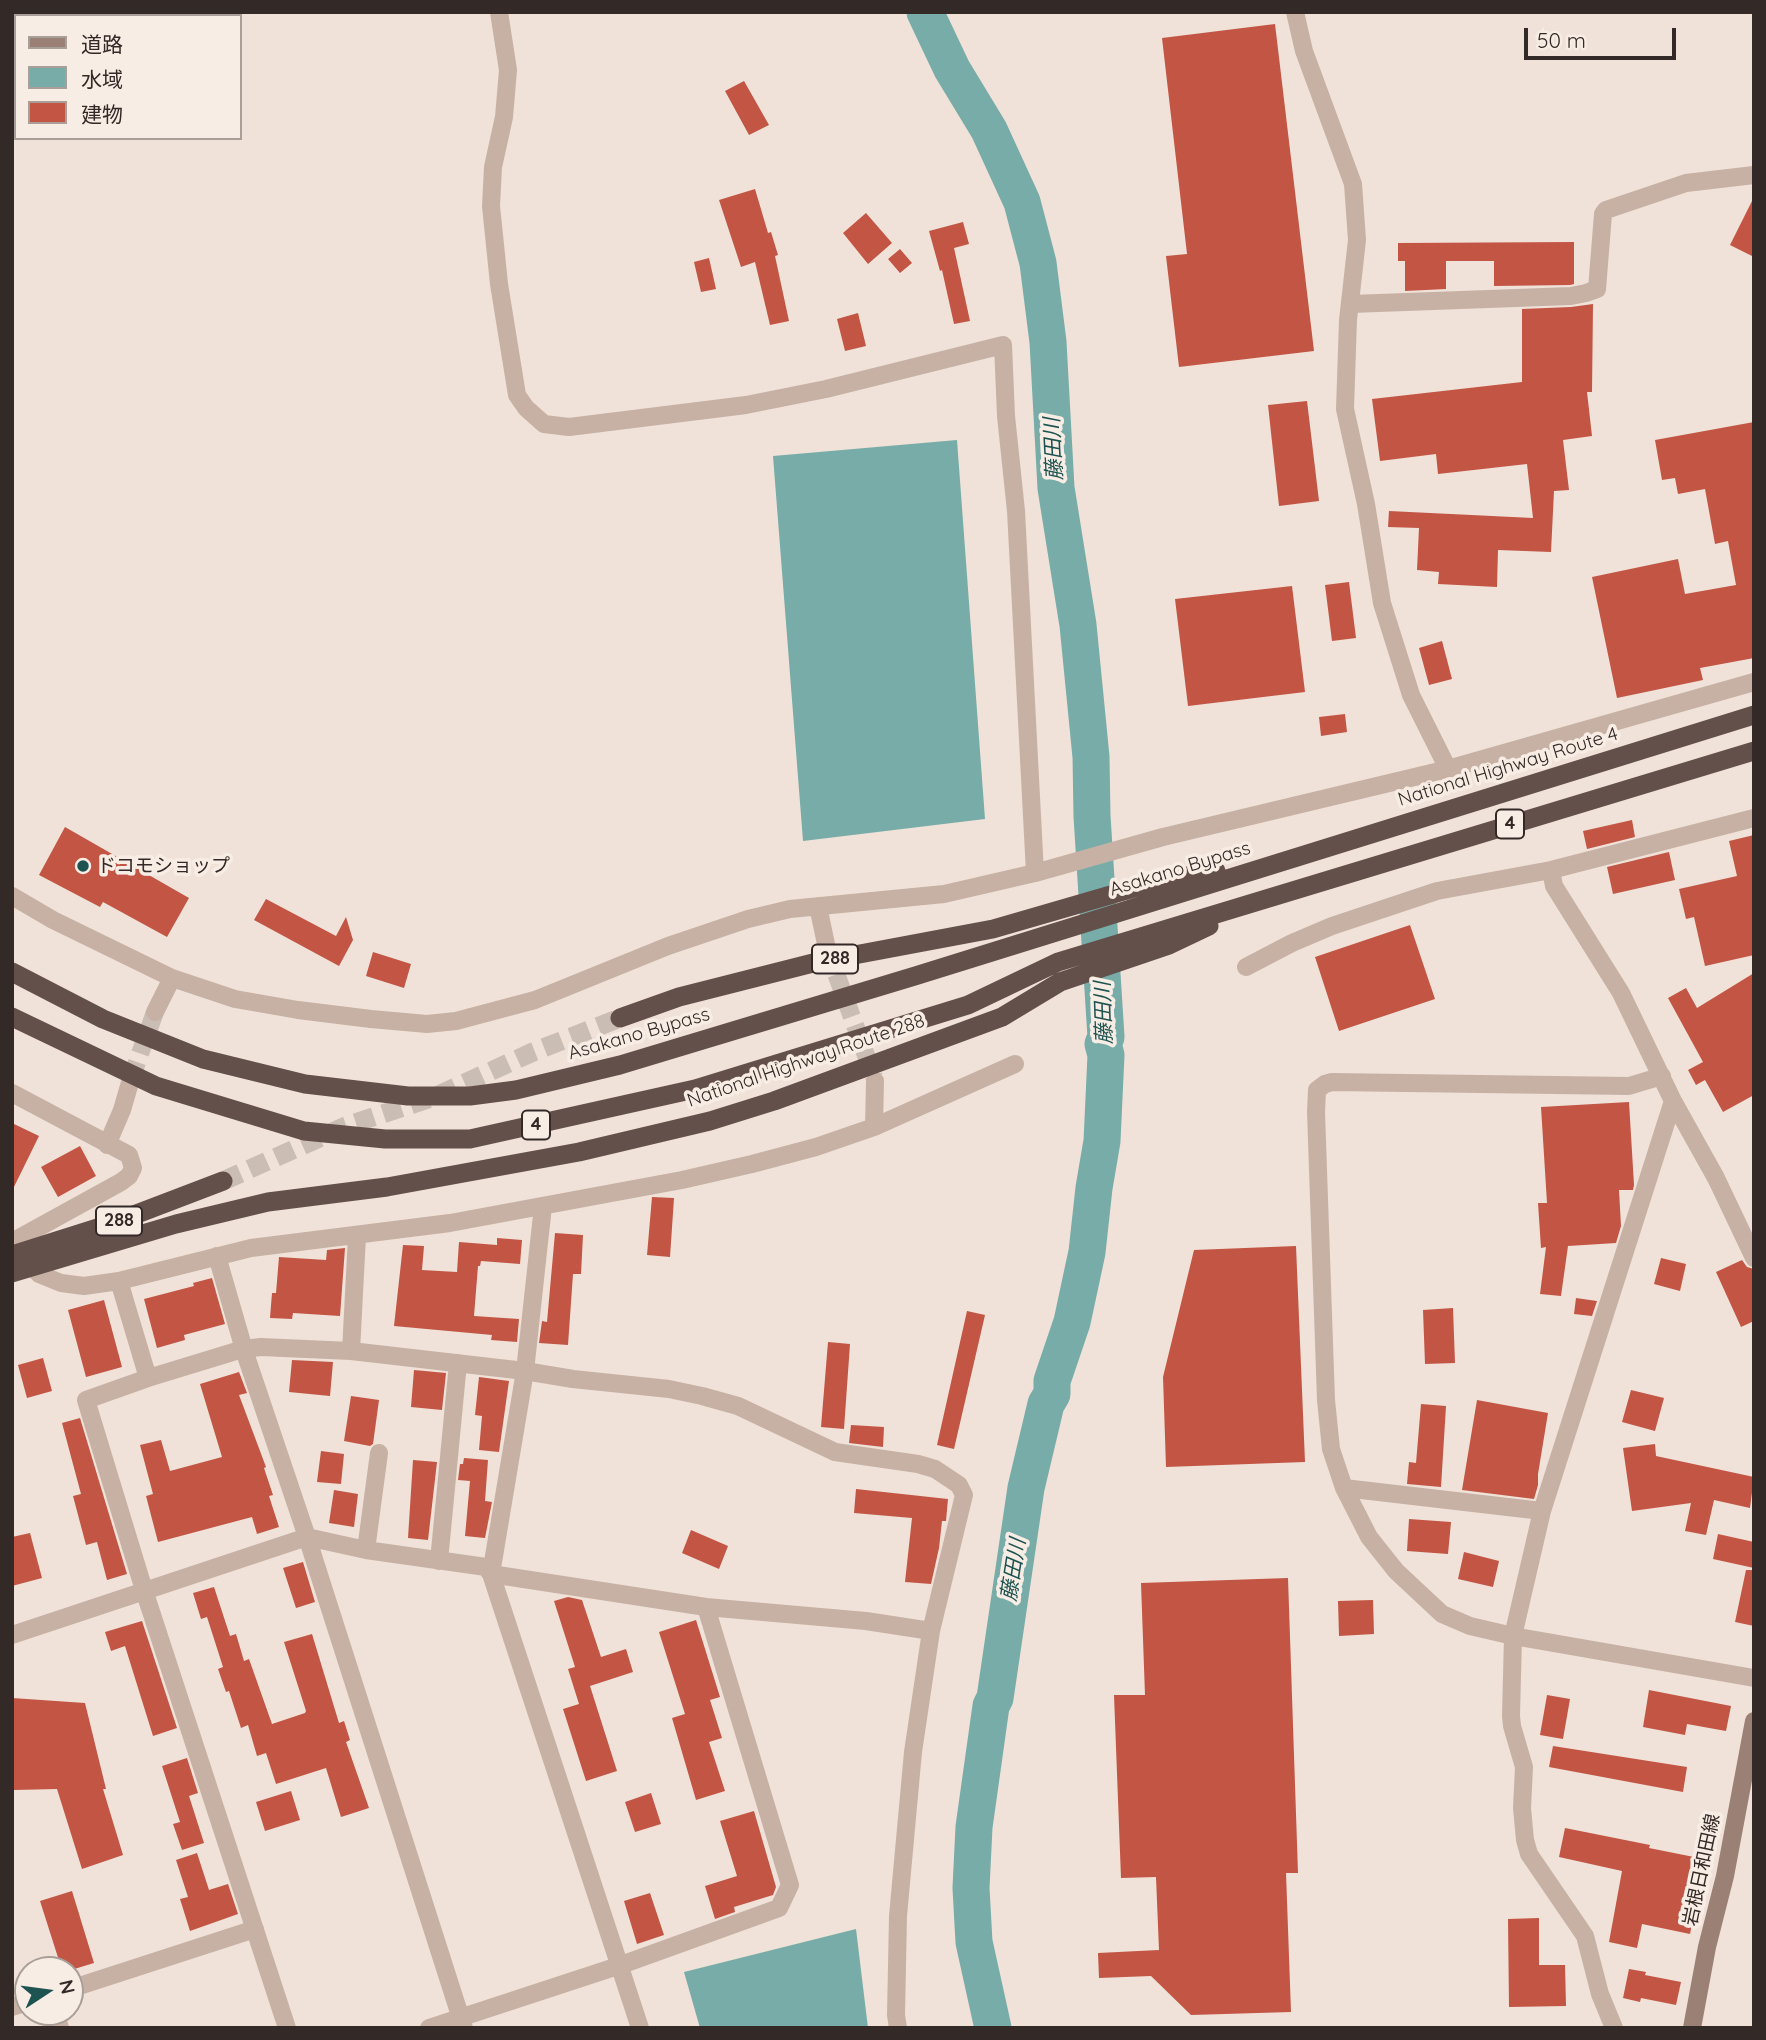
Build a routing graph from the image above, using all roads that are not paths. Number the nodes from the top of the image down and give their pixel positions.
1 (499, 12) edge
2 (1296, 12) edge
3 (1754, 175) edge
4 (1351, 304) junction
5 (1754, 682) edge
6 (1754, 715) edge
7 (1754, 751) edge
8 (1448, 769) junction
9 (1754, 818) edge
10 (1276, 862) joint
11 (1551, 870) junction
12 (1043, 871) junction
13 (12, 896) edge
14 (1266, 898) joint
15 (818, 906) junction
16 (1055, 922) junction
17 (1167, 937) junction
18 (827, 949) tunnel mouth
19 (1246, 967) dead end
20 (12, 972) edge
21 (172, 978) junction
22 (155, 1012) tunnel mouth
23 (12, 1017) edge
24 (620, 1018) tunnel mouth
25 (1015, 1064) dead end
26 (1662, 1076) junction
27 (131, 1079) tunnel mouth
28 (875, 1081) tunnel mouth
29 (12, 1093) edge
30 (1673, 1101) junction
31 (874, 1127) junction
32 (107, 1145) junction
33 (222, 1181) tunnel mouth
34 (543, 1206) junction
35 (357, 1236) junction
36 (12, 1242) edge
37 (12, 1255) edge
38 (217, 1256) junction
39 (1754, 1258) edge
40 (32, 1267) junction
41 (12, 1273) edge
42 (119, 1281) junction
43 (243, 1349) junction
44 (351, 1351) junction
45 (458, 1363) junction
46 (525, 1371) junction
47 (148, 1378) junction
48 (380, 1453) dead end
49 (1344, 1488) junction
50 (1542, 1511) junction
51 (307, 1537) junction
52 (366, 1550) junction
53 (439, 1561) junction
54 (491, 1574) junction
55 (144, 1590) junction
56 (706, 1606) junction
57 (930, 1632) junction
58 (12, 1635) edge
59 (1513, 1636) junction
60 (1754, 1678) edge
61 (1754, 1721) edge
62 (255, 1929) junction
63 (621, 1965) junction
64 (84, 1984) edge
65 (463, 2023) edge
66 (287, 2028) edge
67 (429, 2028) edge
68 (640, 2028) edge
69 (898, 2028) edge
70 (1614, 2028) edge
71 (1692, 2028) edge

1 - 12 street
2 - 4 street
3 - 4 street
4 - 8 street
5 - 8 street
6 - 10 highway, National Highway Route 4 / 4
7 - 14 highway, 4
8 - 12 street
9 - 11 street
10 - 16 highway, 288
11 - 19 street
11 - 26 street
12 - 15 street
13 - 21 street
14 - 17 highway, National Highway Route 288 / 288
15 - 18 street
15 - 21 street
16 - 20 highway, Asakano Bypass / 4
16 - 24 highway, 288
17 - 23 highway, 4
17 - 40 highway, National Highway Route 288 / 288
21 - 22 street
25 - 31 street
26 - 30 street
26 - 49 street
27 - 32 street
28 - 31 street
29 - 32 street
30 - 39 street
30 - 50 street
31 - 34 street
32 - 36 street
33 - 37 highway, 288
34 - 35 street
34 - 46 street
35 - 38 street
35 - 44 street
38 - 42 street
38 - 43 street
40 - 41 highway, National Highway Route 288 / 288
40 - 42 street
42 - 47 street
43 - 44 street
43 - 47 street
43 - 51 street
44 - 45 street
45 - 46 street
45 - 53 street
46 - 54 street
46 - 57 street
47 - 55 street
48 - 52 street
49 - 50 street
49 - 59 street
50 - 59 street
51 - 52 street
51 - 55 street
51 - 65 street
52 - 53 street
53 - 54 street
54 - 56 street
54 - 63 street
55 - 58 street
55 - 62 street
56 - 57 street
56 - 63 street
57 - 69 street
59 - 60 street
59 - 70 street
61 - 71 main road, 岩根日和田線
62 - 64 street
62 - 66 street
63 - 65 street
63 - 68 street
65 - 67 street

